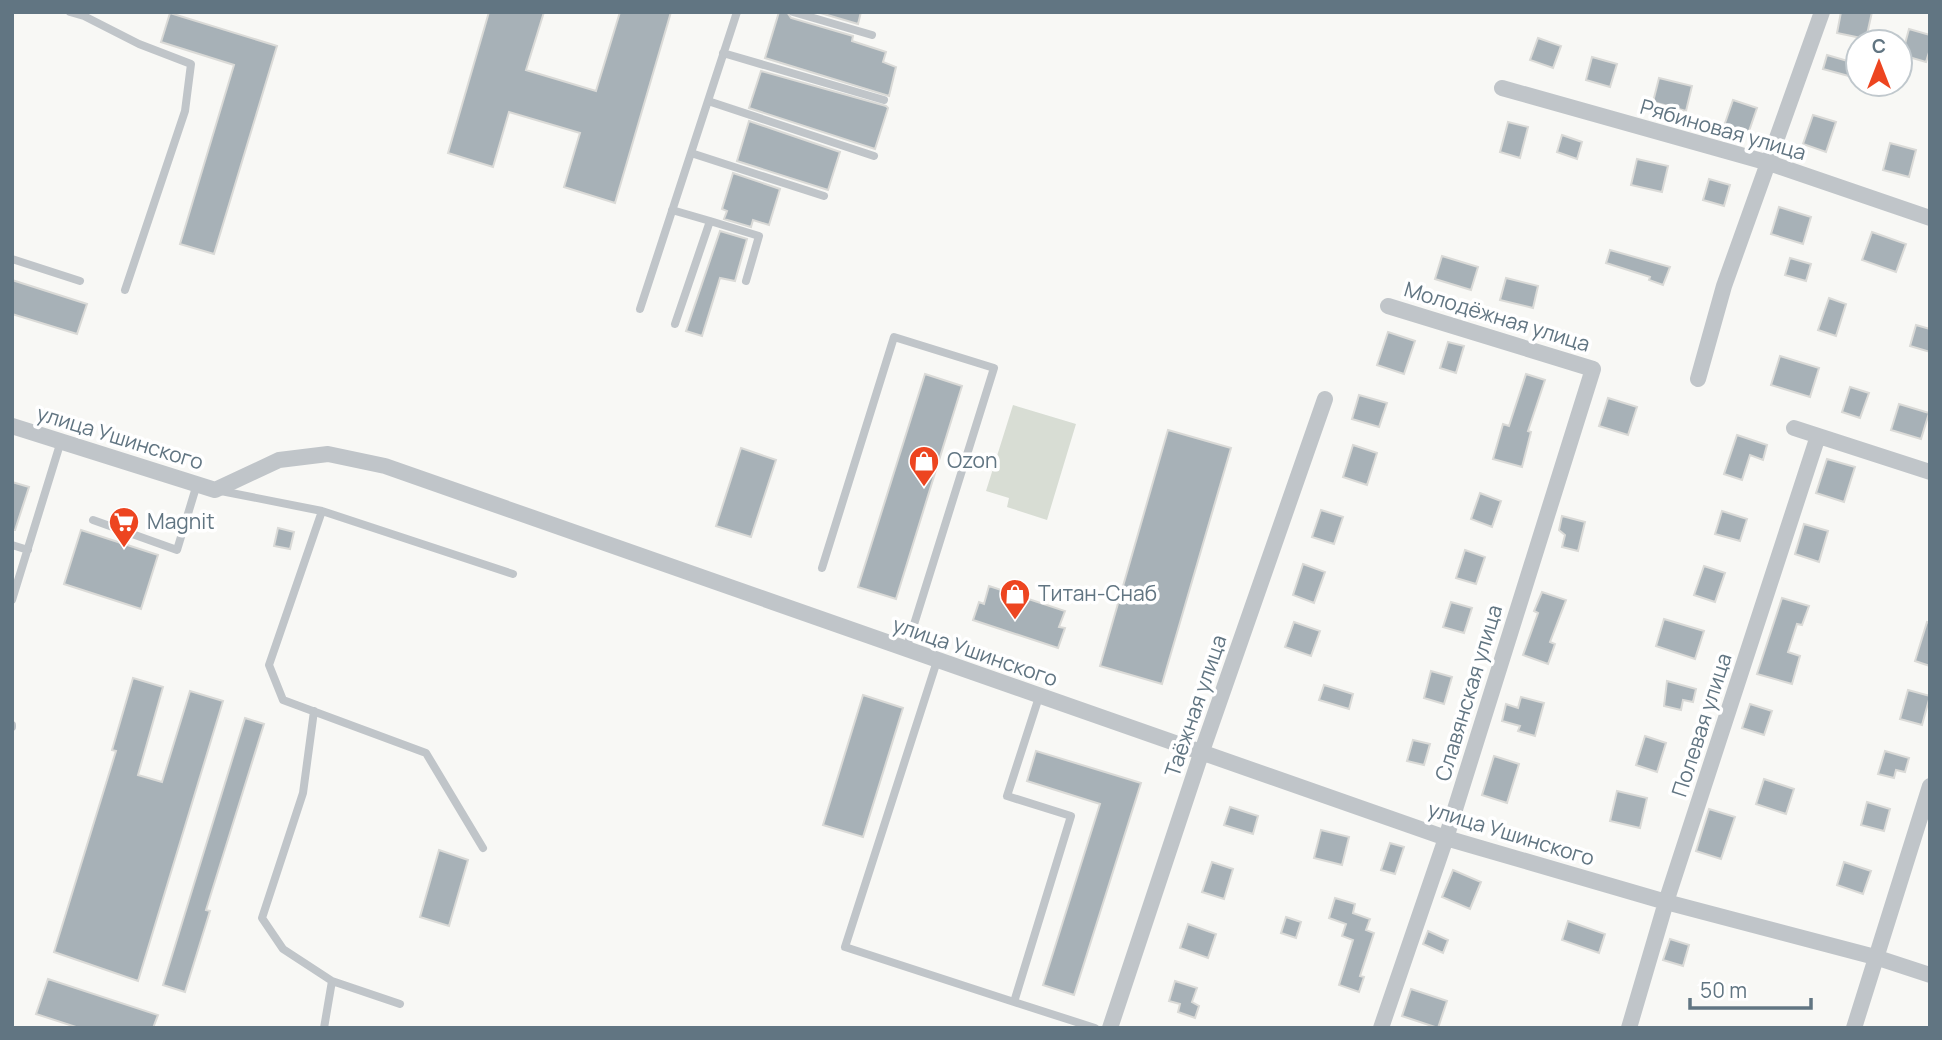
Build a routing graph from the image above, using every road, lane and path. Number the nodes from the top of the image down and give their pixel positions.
1 (70, 12) edge
2 (737, 12) edge
3 (793, 12) edge
4 (1822, 12) edge
5 (872, 35) dead end
6 (723, 53) junction
7 (1502, 88) dead end
8 (884, 100) dead end
9 (708, 101) junction
10 (691, 153) junction
11 (874, 156) dead end
12 (1769, 163) junction
13 (824, 196) dead end
14 (672, 210) junction
15 (1930, 218) edge
16 (710, 222) junction
17 (12, 259) edge
18 (80, 281) dead end
19 (746, 281) dead end
20 (125, 289) dead end
21 (1388, 306) dead end
22 (640, 309) dead end
23 (676, 324) dead end
24 (1593, 369) joint
25 (1698, 379) dead end
26 (1325, 399) dead end
27 (12, 426) edge
28 (1794, 428) dead end
29 (1818, 436) junction
30 (61, 441) junction
31 (1930, 472) edge
32 (197, 484) junction
33 (215, 489) junction
34 (322, 511) junction
35 (93, 520) dead end
36 (12, 545) edge
37 (28, 550) junction
38 (822, 568) dead end
39 (513, 573) dead end
40 (12, 600) edge
41 (906, 650) junction
42 (937, 661) junction
43 (1039, 697) junction
44 (314, 711) junction
45 (1201, 754) junction
46 (1930, 786) edge
47 (1446, 838) junction
48 (483, 848) dead end
49 (1666, 902) junction
50 (1875, 957) junction
51 (1930, 975) edge
52 (332, 981) junction
53 (1014, 1002) junction
54 (400, 1004) dead end
55 (324, 1028) edge
56 (1095, 1028) edge
57 (1110, 1028) edge
58 (1381, 1028) edge
59 (1629, 1028) edge
60 (1853, 1028) edge

1 - 20 lane
2 - 6 lane
3 - 5 lane
4 - 12 street
6 - 8 lane
6 - 9 lane
7 - 12 street, Рябиновая улица
9 - 10 lane
9 - 11 lane
10 - 13 lane
10 - 14 lane
12 - 15 street, Рябиновая улица
12 - 25 street
14 - 16 lane
14 - 22 lane
16 - 19 lane
16 - 23 lane
17 - 18 lane
21 - 24 street, Молодёжная улица
24 - 47 street, Славянская улица
26 - 45 street, Таёжная улица
27 - 30 street, улица Ушинского
28 - 29 street
29 - 31 street
29 - 49 street, Полевая улица
30 - 32 street, улица Ушинского
30 - 37 lane
32 - 33 street, улица Ушинского
32 - 35 lane
33 - 34 lane
33 - 41 street, улица Ушинского
34 - 39 lane
34 - 44 lane
36 - 37 lane
37 - 40 lane
38 - 41 lane
41 - 42 street, улица Ушинского
42 - 43 street, улица Ушинского
42 - 53 lane
43 - 45 street, улица Ушинского
43 - 53 lane
44 - 48 lane
44 - 52 lane
45 - 47 street, улица Ушинского
45 - 57 street, Таёжная улица
46 - 50 street
47 - 49 street, улица Ушинского
47 - 58 street, Славянская улица
49 - 50 street, улица Ушинского
49 - 59 street, Полевая улица
50 - 51 street, улица Ушинского
50 - 60 street
52 - 54 lane
52 - 55 lane
53 - 56 lane

